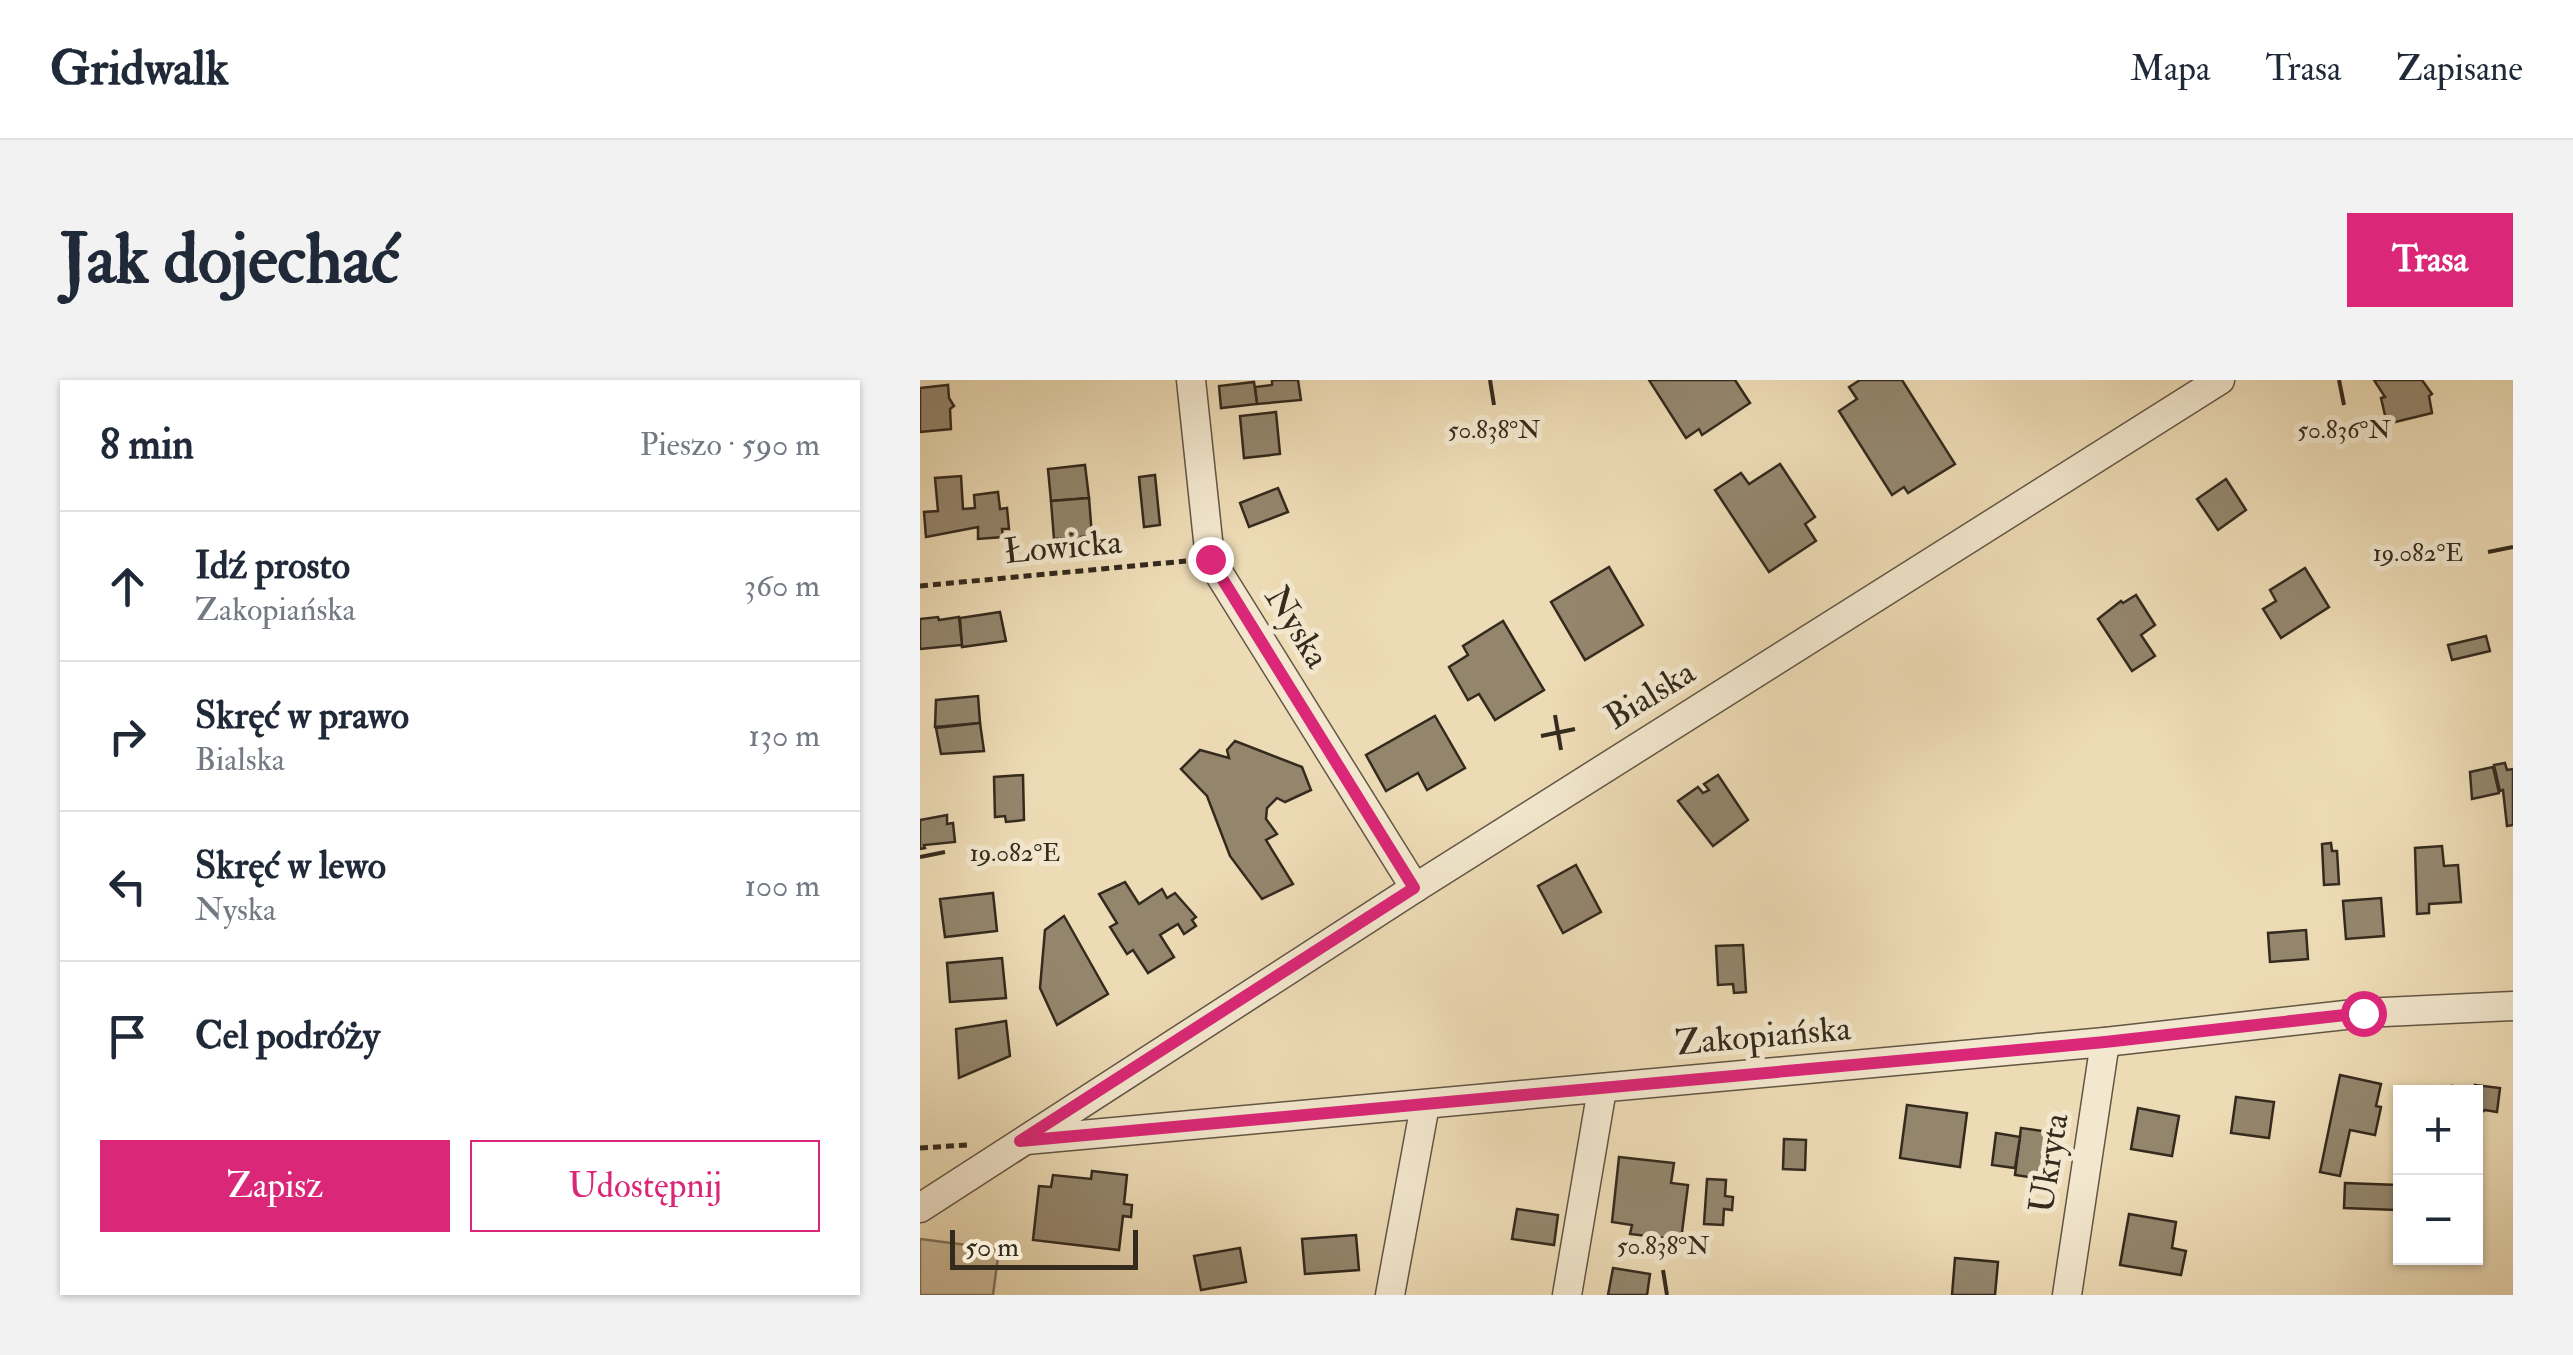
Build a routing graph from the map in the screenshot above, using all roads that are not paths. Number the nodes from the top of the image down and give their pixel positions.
1 (1192, 380) edge
2 (2220, 380) edge
3 (1414, 888) junction
4 (2513, 1006) edge
5 (2105, 1042) junction
6 (1602, 1089) junction
7 (1425, 1105) junction
8 (1020, 1141) junction
9 (920, 1208) edge
10 (1390, 1295) edge
11 (1567, 1295) edge
12 (2066, 1295) edge

1 - 3 street, Nyska
2 - 3 street, Bialska
3 - 8 street, Bialska
4 - 5 street, Zakopiańska
5 - 6 street, Zakopiańska
5 - 12 street, Ukryta
6 - 7 street, Zakopiańska
6 - 11 street
7 - 8 street, Zakopiańska
7 - 10 street
8 - 9 street, Bialska

